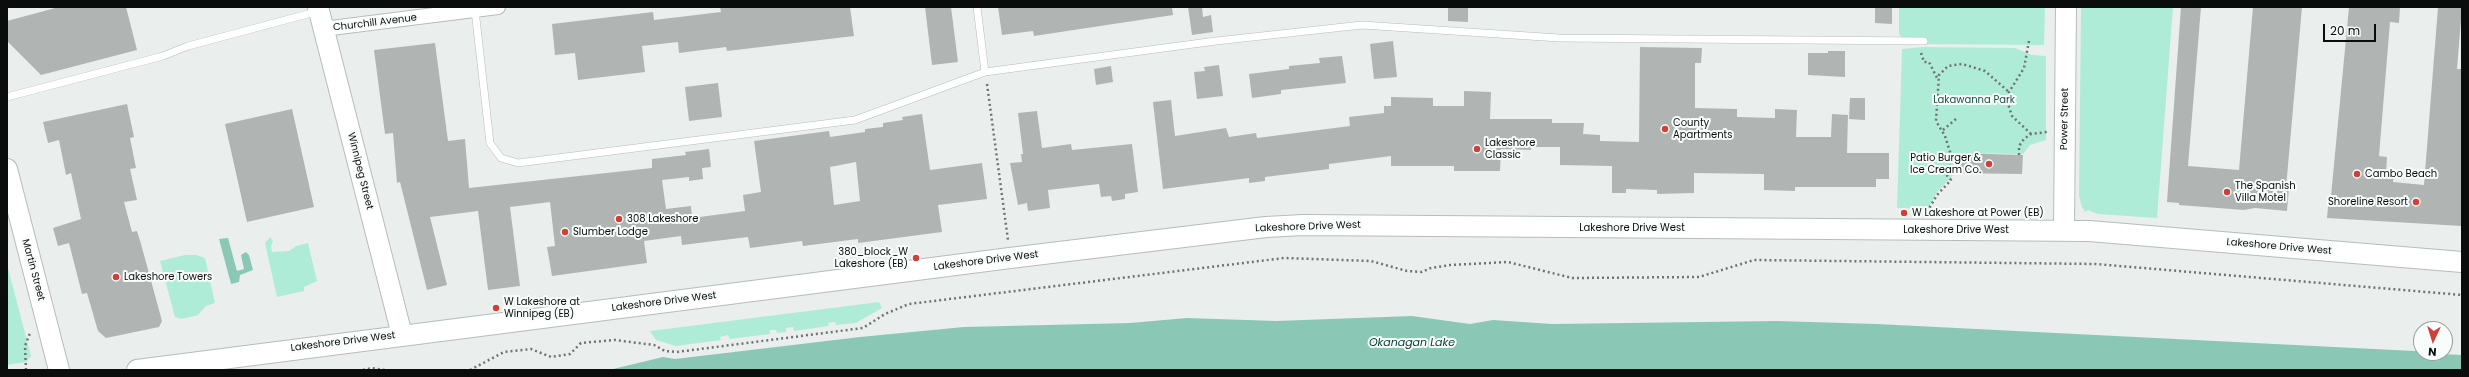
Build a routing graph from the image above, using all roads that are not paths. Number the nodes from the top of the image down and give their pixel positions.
1 (498, 7) edge
2 (977, 7) edge
3 (2066, 7) edge
4 (475, 10) junction
5 (320, 16) edge
6 (1924, 40) dead end
7 (985, 72) junction
8 (7, 97) edge
9 (7, 169) edge
10 (2064, 231) junction
11 (2462, 262) edge
12 (402, 335) junction
13 (59, 370) edge
14 (137, 370) edge

1 - 4 street, Churchill Avenue
2 - 7 lane
3 - 10 street, Power Street
4 - 5 street, Churchill Avenue
4 - 7 lane
5 - 8 lane
5 - 12 street, Winnipeg Street
6 - 7 lane
9 - 13 street, Martin Street
10 - 11 street, Lakeshore Drive West
10 - 12 street, Lakeshore Drive West
12 - 14 street, Lakeshore Drive West

